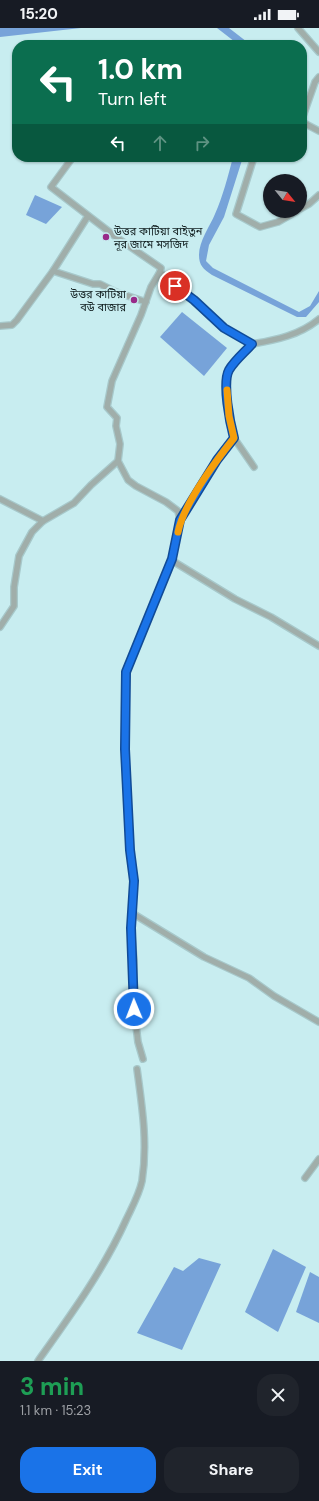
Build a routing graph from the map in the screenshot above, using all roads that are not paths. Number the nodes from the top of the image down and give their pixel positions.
1 (298, 28) edge
2 (319, 52) edge
3 (319, 77) edge
4 (307, 106) edge
5 (307, 124) edge
6 (319, 131) edge
7 (70, 162) edge
8 (252, 162) edge
9 (319, 195) edge
10 (307, 205) edge
11 (88, 216) junction
12 (285, 218) edge
13 (53, 271) junction
14 (160, 272) junction
15 (146, 302) junction
16 (319, 319) edge
17 (0, 326) edge
18 (252, 344) junction
19 (234, 438) junction
20 (118, 460) junction
21 (254, 467) dead end
22 (0, 499) edge
23 (180, 520) junction
24 (43, 521) junction
25 (172, 559) junction
26 (0, 627) edge
27 (319, 646) edge
28 (132, 914) junction
29 (319, 1022) edge
30 (143, 1059) dead end
31 (137, 1069) dead end
32 (319, 1159) edge
33 (305, 1178) dead end
34 (38, 1361) edge

1 - 2 street
3 - 4 street
5 - 6 street
7 - 11 street
8 - 12 street
9 - 10 street
11 - 13 street
11 - 14 street
13 - 15 street
13 - 17 street
14 - 15 street
14 - 18 street
15 - 20 street
16 - 18 street
18 - 19 street
19 - 21 street
19 - 23 street
20 - 23 street
20 - 24 street
22 - 24 street
23 - 25 street
24 - 26 street
25 - 27 street
25 - 28 street
28 - 29 street
28 - 30 street
31 - 34 street
32 - 33 street

